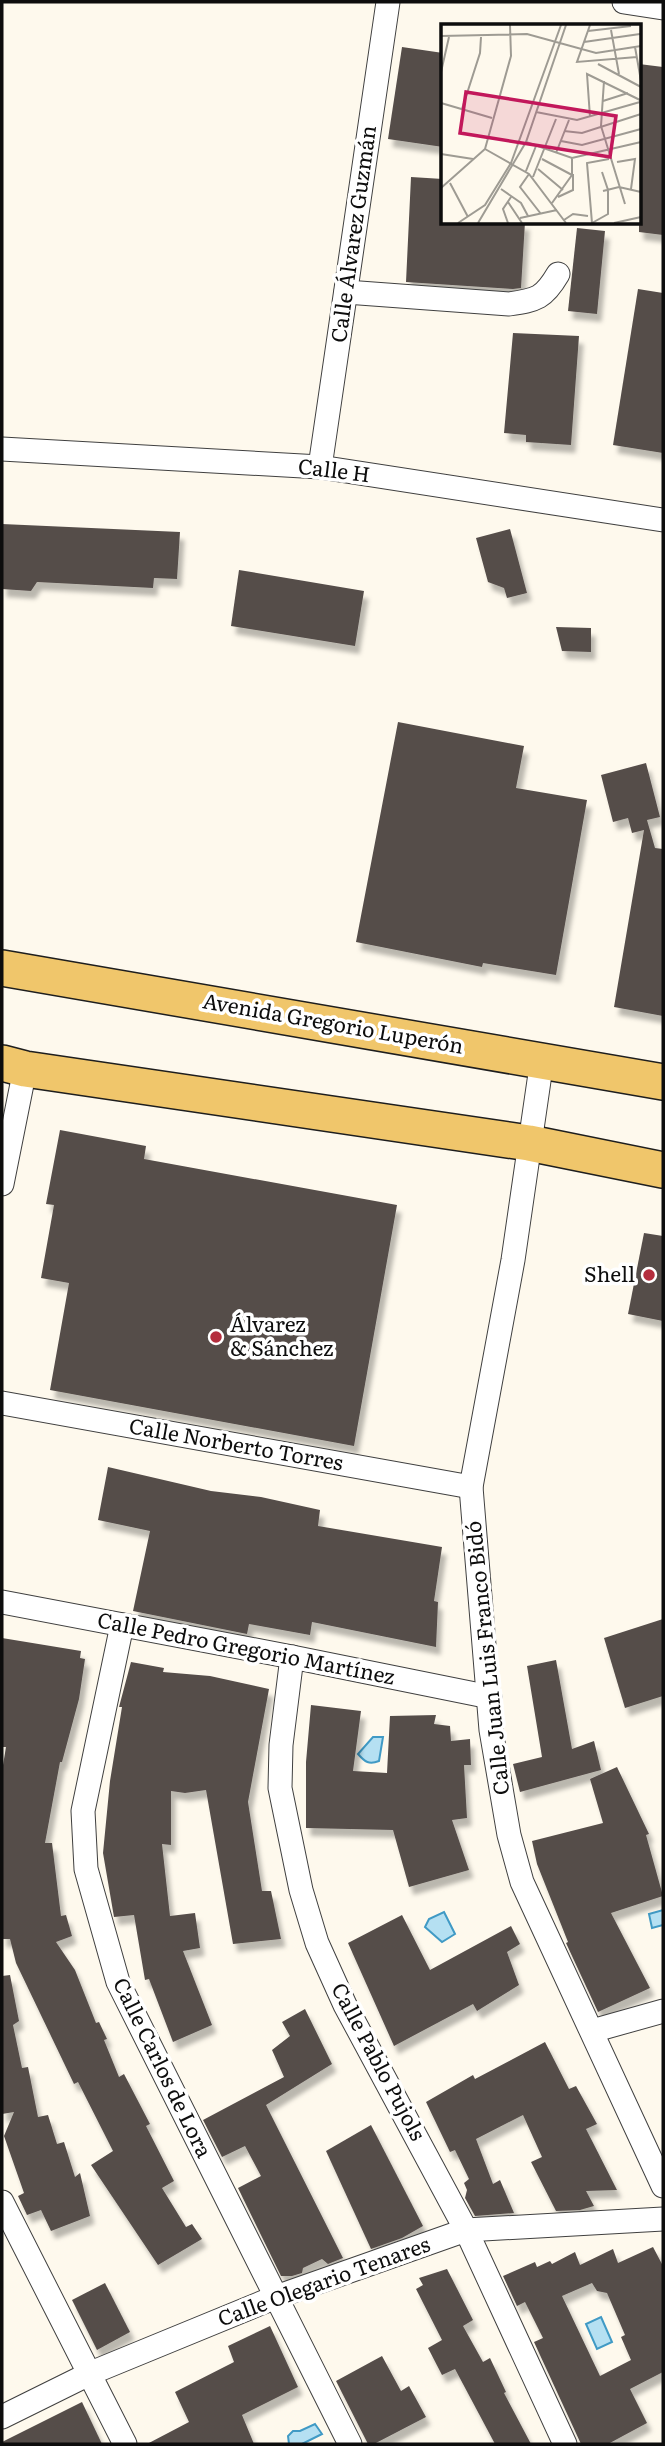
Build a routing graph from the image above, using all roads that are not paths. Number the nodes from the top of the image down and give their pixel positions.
1 (388, 2) edge
2 (625, 2) edge
3 (663, 8) edge
4 (558, 274) dead end
5 (346, 292) junction
6 (2, 449) edge
7 (320, 467) junction
8 (663, 520) edge
9 (2, 968) edge
10 (542, 1060) junction
11 (13, 1066) edge
12 (663, 1082) edge
13 (529, 1143) junction
14 (663, 1170) edge
15 (2, 1184) edge
16 (2, 1403) edge
17 (471, 1487) junction
18 (2, 1602) edge
19 (122, 1625) junction
20 (292, 1657) junction
21 (490, 1697) junction
22 (663, 2011) edge
23 (592, 2031) junction
24 (663, 2186) edge
25 (2, 2202) edge
26 (663, 2219) edge
27 (466, 2230) junction
28 (276, 2297) junction
29 (91, 2374) junction
30 (2, 2417) edge
31 (125, 2444) edge
32 (350, 2444) edge
33 (565, 2444) edge

1 - 5 street, Calle Álvarez Guzmán
2 - 3 street
4 - 5 street
5 - 7 street, Calle Álvarez Guzmán
6 - 7 street, Calle H
7 - 8 street, Calle H
9 - 10 main road, Avenida Gregorio Luperón
10 - 12 main road, Avenida Gregorio Luperón
10 - 13 street, Calle Juan Luis Franco Bidó
11 - 13 main road
11 - 15 street
13 - 14 main road
13 - 17 street, Calle Juan Luis Franco Bidó
16 - 17 street, Calle Norberto Torres
17 - 21 street, Calle Juan Luis Franco Bidó
18 - 19 street, Calle Pedro Gregorio Martínez
19 - 20 street, Calle Pedro Gregorio Martínez
19 - 28 street, Calle Carlos de Lora
20 - 21 street, Calle Pedro Gregorio Martínez
20 - 27 street, Calle Pablo Pujols
21 - 23 street, Calle Juan Luis Franco Bidó
22 - 23 street
23 - 24 street, Calle Juan Luis Franco Bidó
25 - 29 street
26 - 27 street, Calle Olegario Tenares
27 - 28 street, Calle Olegario Tenares
27 - 33 street, Calle Pablo Pujols
28 - 29 street, Calle Olegario Tenares
28 - 32 street, Calle Carlos de Lora
29 - 30 street, Calle Olegario Tenares
29 - 31 street

